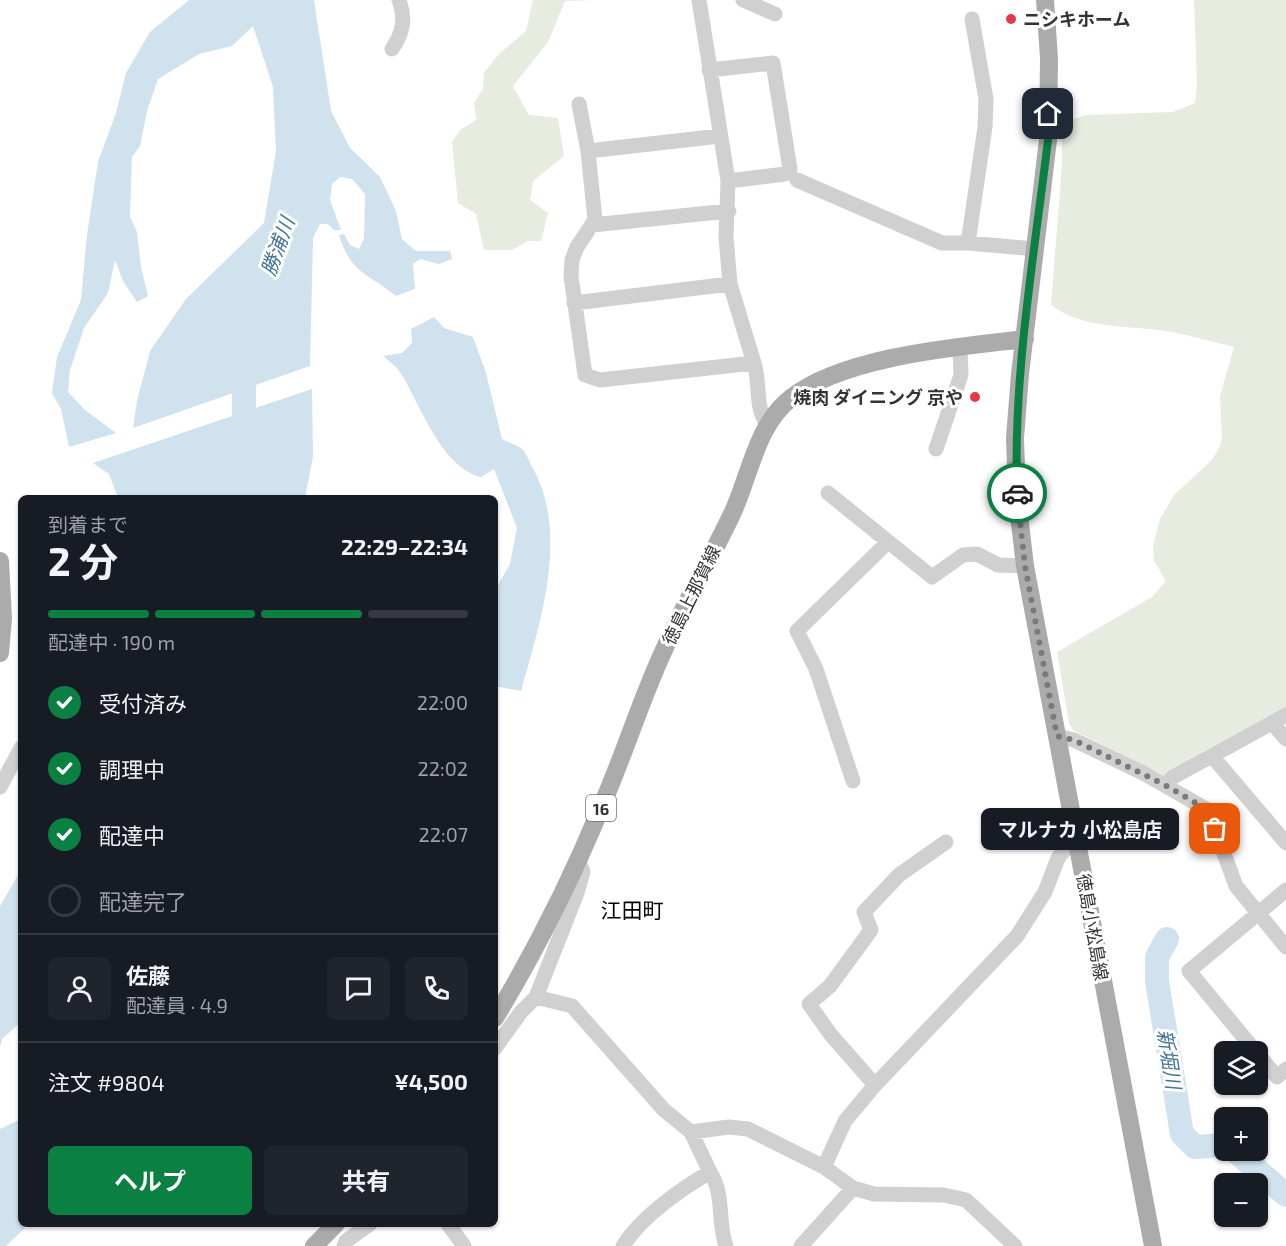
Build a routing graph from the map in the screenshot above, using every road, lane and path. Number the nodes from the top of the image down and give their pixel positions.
1 (699, 0) edge
2 (743, 0) edge
3 (1045, 0) edge
4 (405, 3) edge
5 (775, 14) dead end
6 (972, 19) dead end
7 (392, 49) dead end
8 (709, 70) junction
9 (579, 104) dead end
10 (720, 136) junction
11 (588, 151) junction
12 (797, 180) dead end
13 (728, 181) junction
14 (729, 211) junction
15 (592, 225) junction
16 (968, 243) junction
17 (1035, 249) junction
18 (730, 284) junction
19 (574, 303) junction
20 (1025, 339) junction
21 (960, 347) junction
22 (754, 363) junction
23 (768, 426) junction
24 (936, 449) dead end
25 (828, 493) dead end
26 (888, 542) junction
27 (0, 561) edge
28 (1025, 566) junction
29 (0, 653) edge
30 (1286, 715) edge
31 (1272, 723) junction
32 (1057, 736) junction
33 (1286, 739) edge
34 (18, 754) edge
35 (1212, 756) junction
36 (853, 781) dead end
37 (1165, 785) junction
38 (0, 787) edge
39 (946, 842) dead end
40 (1078, 843) junction
41 (1286, 843) edge
42 (578, 860) junction
43 (1286, 890) edge
44 (1258, 914) junction
45 (1286, 947) edge
46 (536, 997) junction
47 (498, 1013) edge
48 (1247, 1041) edge
49 (498, 1044) edge
50 (1268, 1066) edge
51 (1286, 1069) edge
52 (875, 1085) junction
53 (691, 1132) junction
54 (824, 1167) junction
55 (710, 1172) junction
56 (853, 1188) junction
57 (333, 1227) edge
58 (354, 1227) edge
59 (366, 1227) edge
60 (450, 1227) edge
61 (344, 1244) edge
62 (314, 1246) edge
63 (464, 1246) edge
64 (623, 1246) edge
65 (726, 1246) edge
66 (801, 1246) edge
67 (1015, 1246) edge
68 (1153, 1246) edge

1 - 8 street
2 - 5 street
3 - 17 main road, 徳島小松島線
4 - 7 street
6 - 16 street
8 - 10 street
8 - 13 street
9 - 11 street
10 - 11 street
10 - 13 street
11 - 15 street
12 - 16 street
13 - 14 street
14 - 15 street
14 - 18 street
15 - 19 street
16 - 17 street
17 - 20 main road, 徳島小松島線
18 - 19 street
18 - 22 street
19 - 22 street
20 - 21 main road, 徳島上那賀線 / 16
20 - 28 main road, 徳島小松島線
21 - 23 main road, 徳島上那賀線 / 16
21 - 24 street
22 - 23 street
23 - 42 main road, 徳島上那賀線 / 16
25 - 26 street
26 - 28 street
26 - 36 street
27 - 29 main road
28 - 32 main road, 徳島小松島線
30 - 31 street
31 - 33 street
31 - 35 street
32 - 37 street
32 - 40 main road, 徳島小松島線
34 - 38 street
35 - 37 street
35 - 41 street
37 - 44 street
39 - 52 street
40 - 52 street
40 - 68 main road, 徳島小松島線
42 - 46 street
42 - 47 main road, 徳島上那賀線 / 16
43 - 44 street
44 - 45 street
44 - 48 street
46 - 49 street
46 - 53 street
50 - 51 street
52 - 54 street
53 - 54 street
53 - 55 street
54 - 56 street
55 - 64 street
55 - 65 street
56 - 66 street
56 - 67 street
57 - 62 main road
58 - 61 street
59 - 61 street
60 - 63 street

